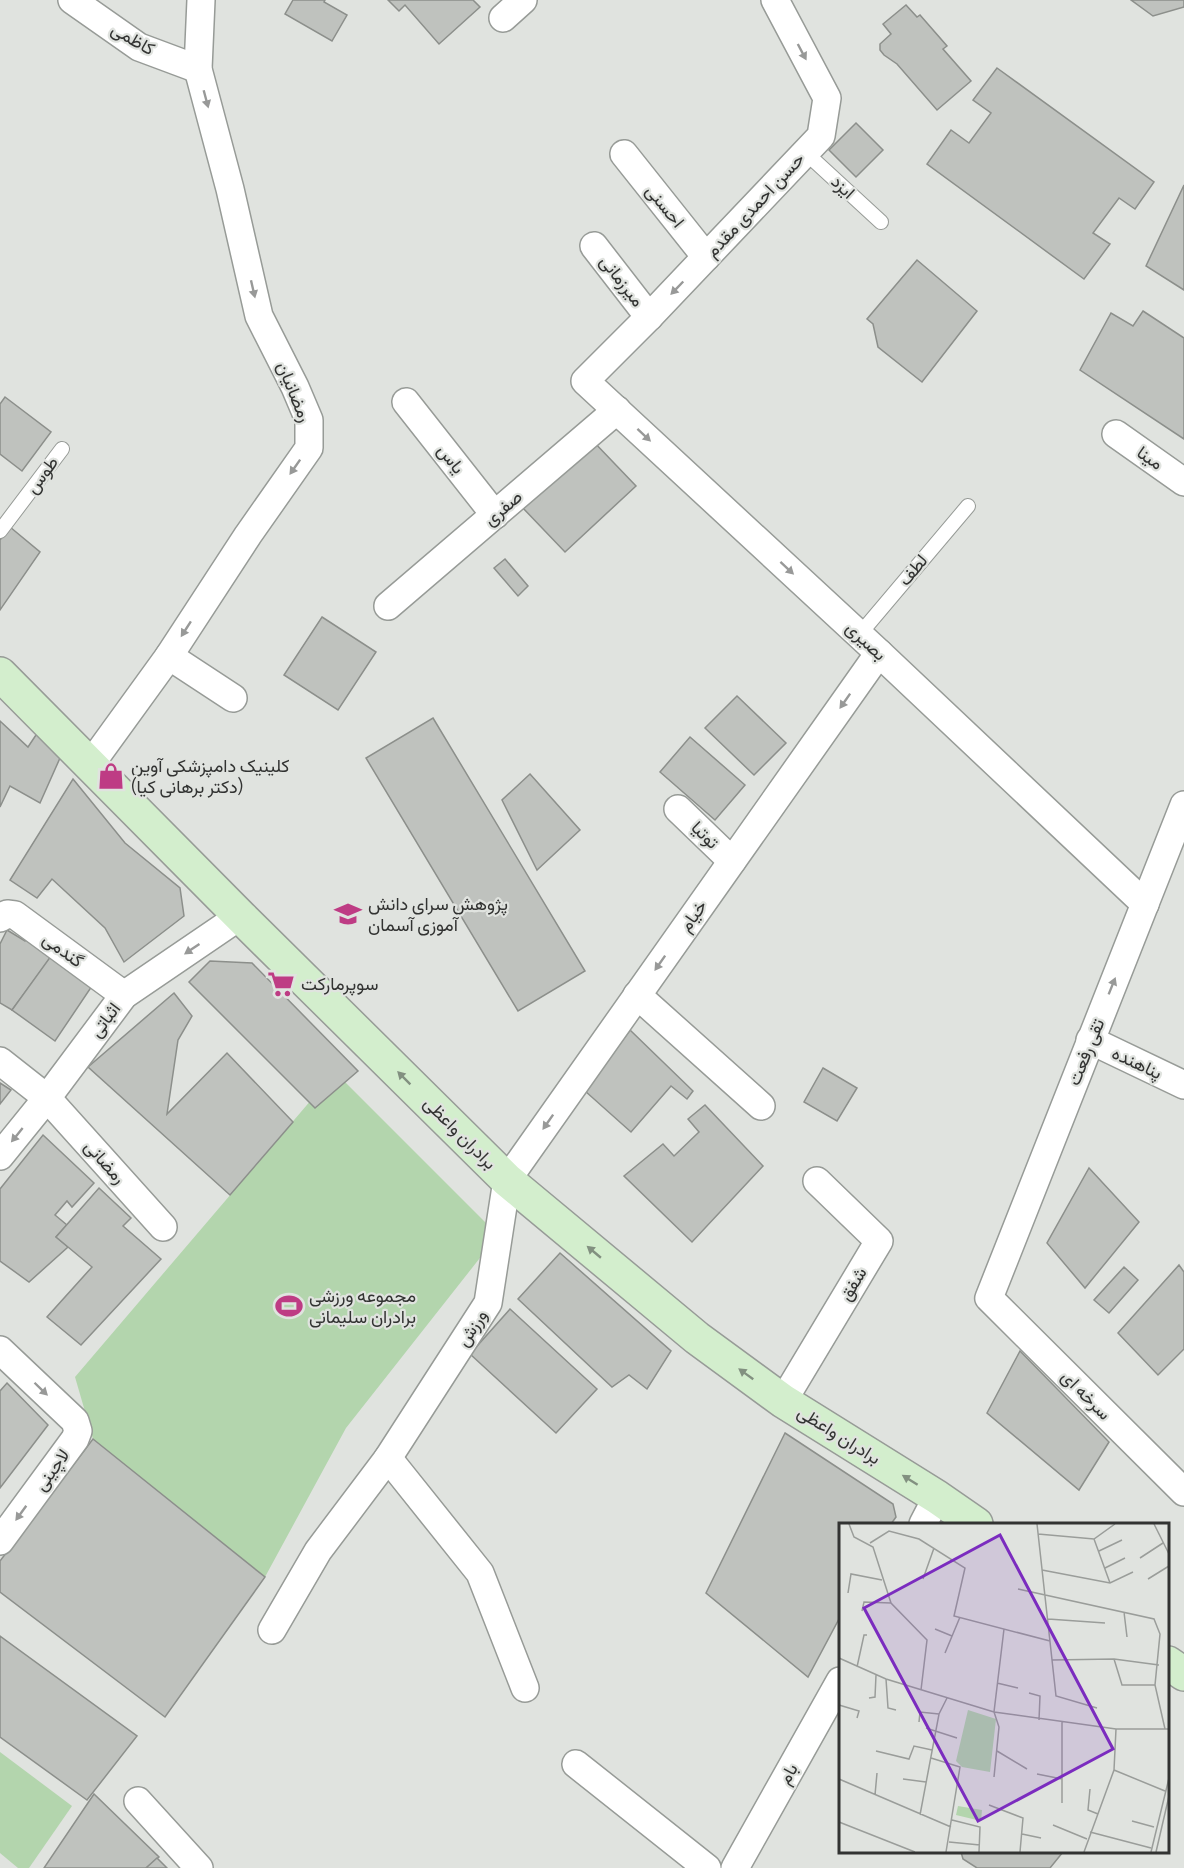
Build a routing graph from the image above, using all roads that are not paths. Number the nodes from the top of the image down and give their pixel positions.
1 (72, 0) edge
2 (201, 0) edge
3 (524, 0) edge
4 (775, 0) edge
5 (503, 18) dead end
6 (198, 69) junction
7 (805, 152) junction
8 (624, 154) dead end
9 (881, 222) dead end
10 (594, 246) dead end
11 (706, 257) junction
12 (649, 317) junction
13 (585, 381) joint
14 (406, 402) dead end
15 (617, 410) junction
16 (1116, 434) dead end
17 (62, 449) dead end
18 (1184, 482) edge
19 (968, 506) dead end
20 (495, 515) junction
21 (0, 531) edge
22 (388, 606) dead end
23 (859, 634) junction
24 (879, 653) junction
25 (169, 656) junction
26 (0, 674) edge
27 (233, 698) dead end
28 (90, 765) junction
29 (1184, 805) edge
30 (678, 809) dead end
31 (732, 861) junction
32 (1145, 904) junction
33 (240, 916) junction
34 (0, 918) edge
35 (124, 995) junction
36 (637, 995) junction
37 (1090, 1040) junction
38 (0, 1061) edge
39 (1184, 1085) edge
40 (47, 1098) junction
41 (761, 1106) dead end
42 (0, 1156) edge
43 (507, 1180) junction
44 (816, 1181) dead end
45 (163, 1227) dead end
46 (989, 1298) joint
47 (0, 1350) edge
48 (783, 1401) junction
49 (388, 1458) junction
50 (1184, 1491) edge
51 (930, 1511) edge
52 (972, 1523) edge
53 (0, 1541) edge
54 (272, 1630) dead end
55 (1169, 1664) edge
56 (1184, 1674) edge
57 (839, 1683) edge
58 (525, 1688) dead end
59 (576, 1764) dead end
60 (138, 1801) dead end
61 (199, 1868) edge
62 (707, 1868) edge
63 (735, 1868) edge

1 - 6 street, کاظمی
2 - 6 street, رمضانیان
3 - 5 street
4 -> 7 street, حسن احمدی مقدم
6 -> 25 street, رمضانیان
7 - 9 lane, ایزد
7 - 11 street, حسن احمدی مقدم
8 - 11 street, احسنی
10 - 12 street, میرزمانی
11 -> 12 street, حسن احمدی مقدم
12 - 13 street, حسن احمدی مقدم
13 - 15 street, بصیری
14 - 20 street, یاس
15 - 20 street, صفری
15 -> 23 street, بصیری
16 - 18 street, مینا
17 - 21 lane, طوس
19 - 23 lane, لطف
20 - 22 street, صفری
23 - 24 street, بصیری
24 -> 31 street, خیام
24 - 32 street, بصیری
25 - 27 street
25 - 28 street, رمضانیان
26 - 28 main road, برادران واعظی
28 - 33 main road, برادران واعظی
29 - 32 street, تقی رفعت
30 - 31 street, توتیا
31 -> 36 street, خیام
37 -> 32 street, تقی رفعت
33 -> 35 street, اثباتی
43 -> 33 main road, برادران واعظی
34 - 35 street, گندمی
35 - 40 street, اثباتی
36 - 41 street
36 -> 43 street, خیام
37 - 39 street, پناهنده
37 - 46 street, تقی رفعت
38 - 40 street, رمضانی
40 -> 42 street, اثباتی
40 - 45 street, رمضانی
48 -> 43 main road, برادران واعظی
43 - 49 street, ورزش
44 - 48 street, شفق
46 - 50 street, سرخه ای
47 -> 53 street, لاچینی
51 -> 48 main road, برادران واعظی
49 - 54 street, ورزش
49 - 58 street
51 - 52 main road, برادران واعظی
55 - 56 main road
57 - 63 street, بام
59 - 62 street
60 - 61 street

